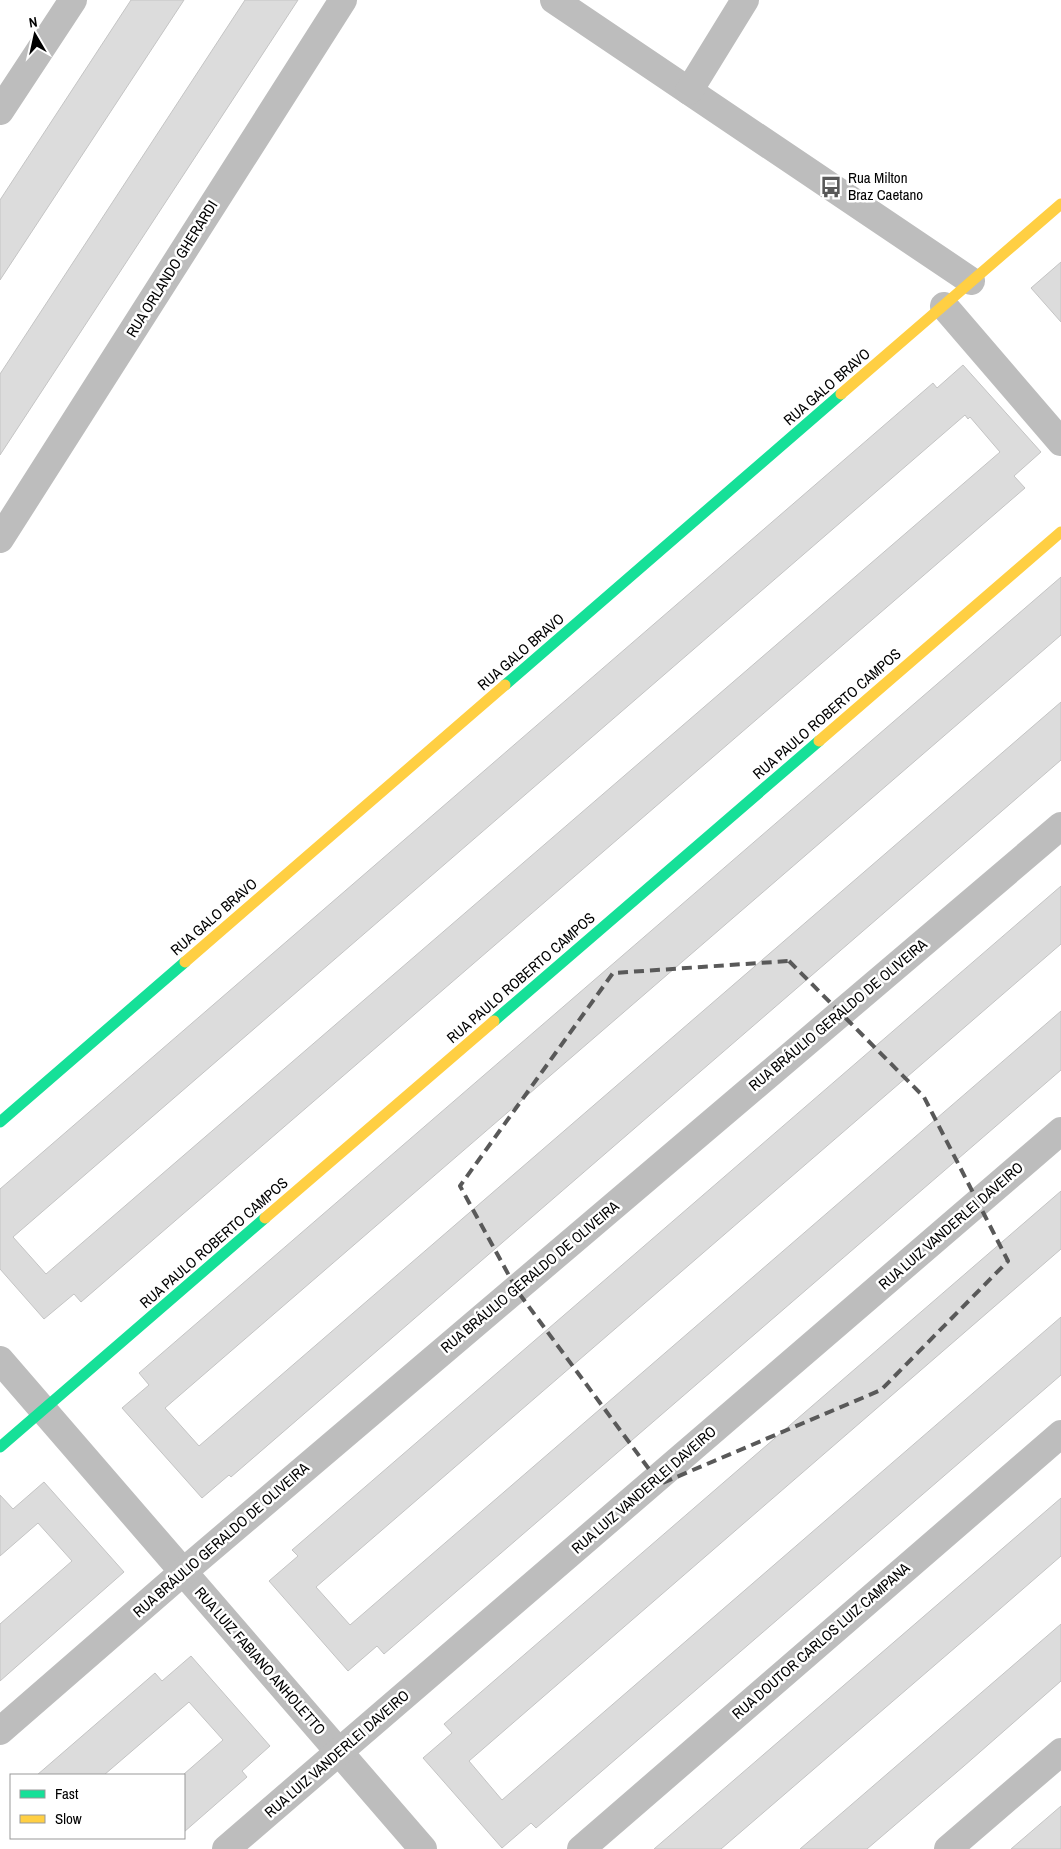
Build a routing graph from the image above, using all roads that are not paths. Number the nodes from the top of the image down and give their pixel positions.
1 (73, 0) edge
2 (343, 0) edge
3 (554, 0) edge
4 (745, 0) edge
5 (689, 91) junction
6 (0, 111) edge
7 (1061, 204) edge
8 (972, 281) junction
9 (944, 306) junction
10 (1061, 442) edge
11 (1061, 532) edge
12 (0, 539) edge
13 (1061, 826) edge
14 (0, 1122) edge
15 (1061, 1131) edge
16 (0, 1360) edge
17 (43, 1410) junction
18 (1061, 1434) edge
19 (0, 1447) edge
20 (183, 1572) junction
21 (0, 1731) edge
22 (339, 1752) junction
23 (1061, 1752) edge
24 (226, 1849) edge
25 (423, 1849) edge
26 (581, 1849) edge
27 (948, 1849) edge

1 - 6 street
2 - 12 street, RUA ORLANDO GHERARDI
3 - 5 street
4 - 5 street
5 - 8 street
7 - 8 street, RUA GALO BRAVO
8 - 9 street, RUA GALO BRAVO
9 - 10 street
9 - 14 street, RUA GALO BRAVO
11 - 17 street, RUA PAULO ROBERTO CAMPOS
13 - 20 street, RUA BRÁULIO GERALDO DE OLIVEIRA
15 - 22 street, RUA LUIZ VANDERLEI DAVEIRO
16 - 17 street, RUA LUIZ FABIANO ANHOLETTO
17 - 19 street, RUA PAULO ROBERTO CAMPOS
17 - 20 street, RUA LUIZ FABIANO ANHOLETTO
18 - 26 street, RUA DOUTOR CARLOS LUIZ CAMPANA
20 - 21 street, RUA BRÁULIO GERALDO DE OLIVEIRA
20 - 22 street, RUA LUIZ FABIANO ANHOLETTO
22 - 24 street, RUA LUIZ VANDERLEI DAVEIRO
22 - 25 street, RUA LUIZ FABIANO ANHOLETTO
23 - 27 street

